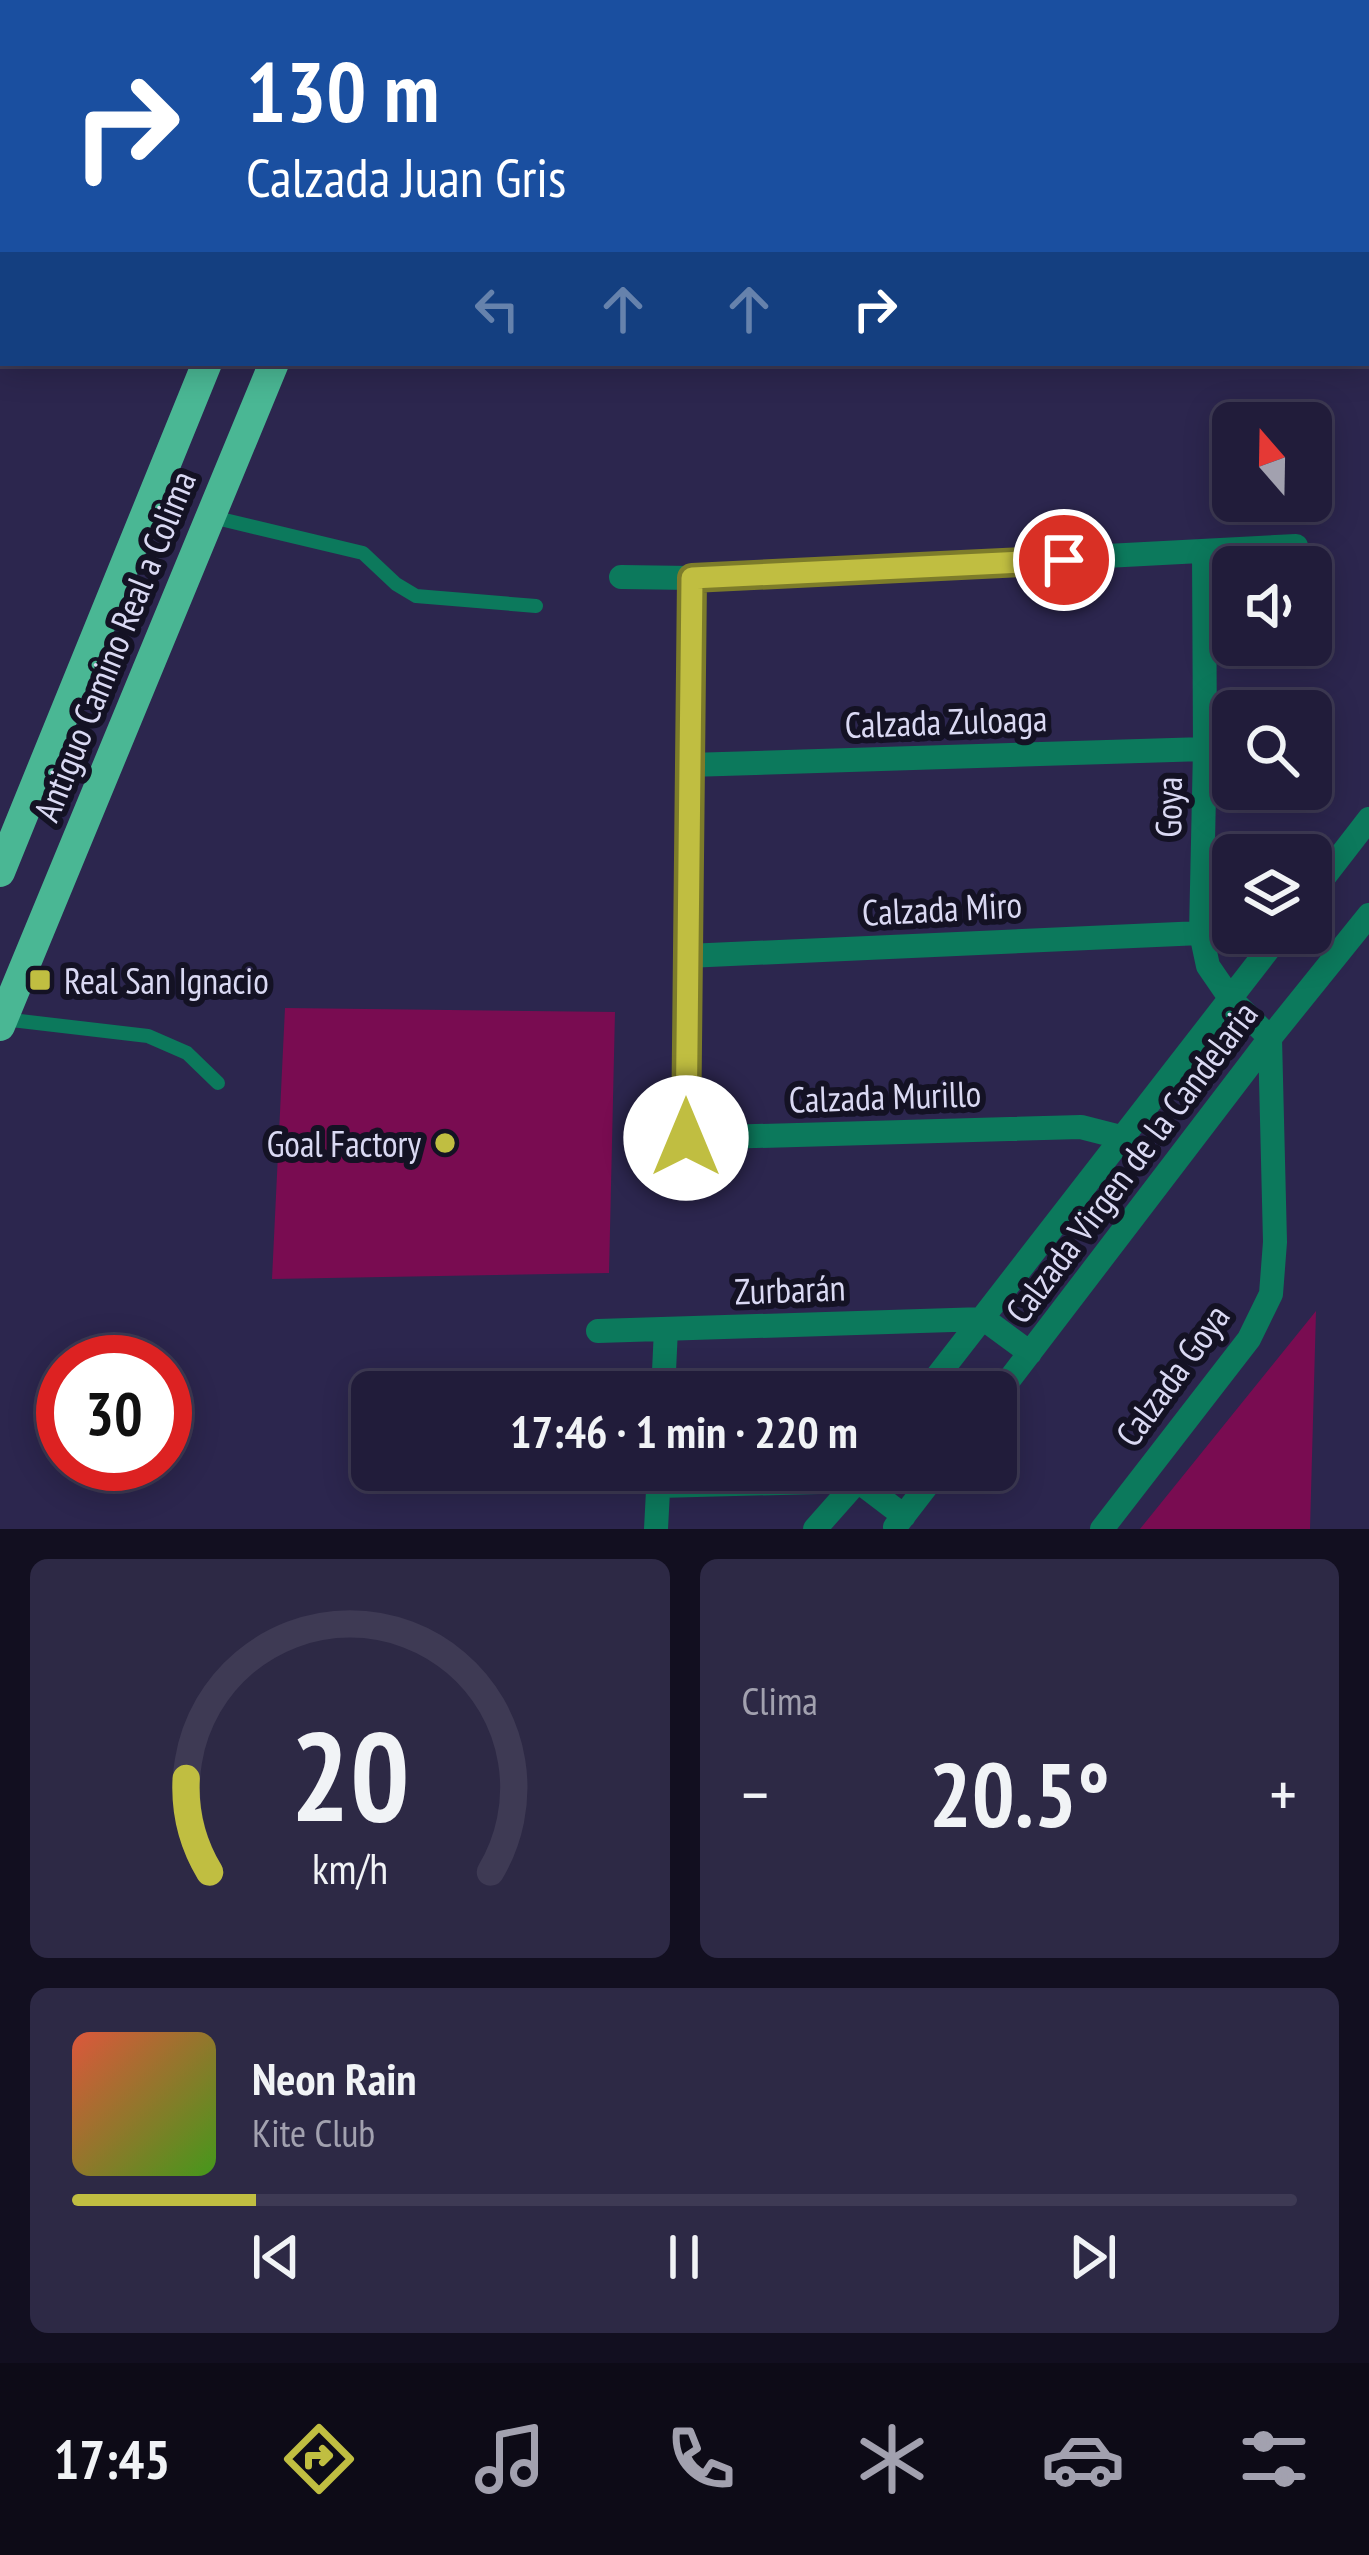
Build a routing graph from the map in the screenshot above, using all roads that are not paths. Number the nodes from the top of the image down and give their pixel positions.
1 (205, 366) edge
2 (273, 366) edge
3 (208, 516) junction
4 (1212, 553) edge
5 (1204, 554) junction
6 (621, 577) dead end
7 (692, 578) junction
8 (536, 606) dead end
9 (1205, 749) junction
10 (688, 765) junction
11 (1369, 819) edge
12 (1332, 867) edge
13 (0, 872) edge
14 (1365, 925) edge
15 (1201, 933) junction
16 (1265, 954) edge
17 (687, 956) junction
18 (1230, 998) junction
19 (1, 1022) edge
20 (1270, 1038) junction
21 (218, 1083) dead end
22 (686, 1138) junction
23 (1124, 1138) junction
24 (652, 1158) dead end
25 (984, 1319) junction
26 (666, 1329) junction
27 (598, 1331) dead end
28 (1030, 1353) junction
29 (664, 1371) edge
30 (942, 1371) edge
31 (1016, 1371) edge
32 (657, 1491) edge
33 (848, 1491) edge
34 (874, 1491) edge
35 (922, 1491) edge
36 (898, 1522) edge
37 (656, 1529) edge
38 (815, 1529) edge
39 (1102, 1529) edge

1 - 13 main road, Antiguo Camino Real a Colima
2 - 3 main road, Antiguo Camino Real a Colima
3 - 8 lane
3 - 19 main road, Antiguo Camino Real a Colima
4 - 5 street
5 - 7 street
5 - 9 street, Goya
6 - 7 street
7 - 10 street
9 - 10 street, Calzada Zuloaga
9 - 15 street, Goya
10 - 17 street
11 - 12 street
14 - 20 street, Calzada Virgen de la Candelaria
15 - 17 street, Calzada Miro
15 - 18 street, Goya
16 - 18 street, Calzada Virgen de la Candelaria
17 - 22 street
18 - 20 street, Goya
18 - 23 street, Calzada Virgen de la Candelaria
19 - 21 lane
20 - 28 street, Calzada Virgen de la Candelaria
20 - 39 street, Calzada Goya
22 - 23 street, Calzada Murillo
22 - 24 street, Calzada Murillo
23 - 25 street, Calzada Virgen de la Candelaria
25 - 26 street, Zurbarán
25 - 28 street
25 - 30 street, Calzada Virgen de la Candelaria
26 - 27 street, Zurbarán
26 - 29 street
28 - 31 street, Calzada Virgen de la Candelaria
32 - 37 street
33 - 38 street
34 - 36 street
35 - 36 street

